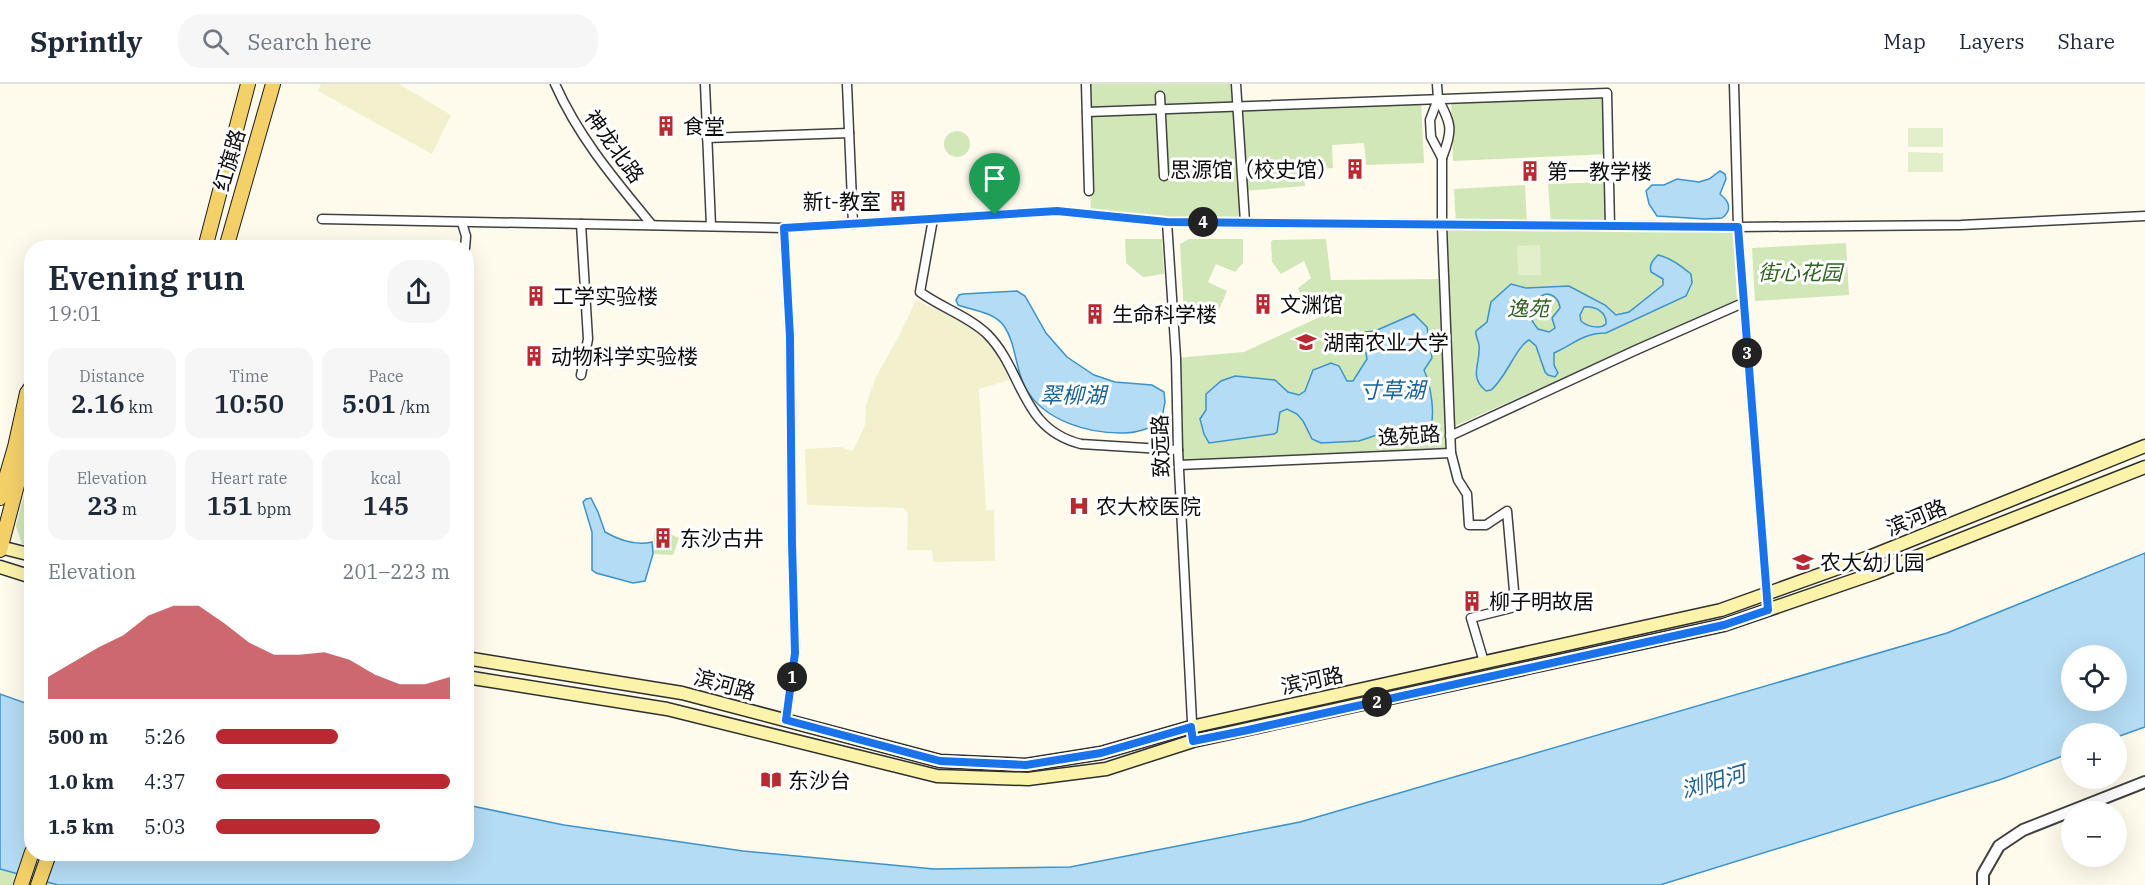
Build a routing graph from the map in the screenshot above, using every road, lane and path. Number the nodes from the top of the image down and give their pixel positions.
1 (248, 84) edge
2 (273, 84) edge
3 (555, 84) edge
4 (705, 84) edge
5 (847, 84) edge
6 (1086, 84) edge
7 (1236, 84) edge
8 (1437, 84) edge
9 (1734, 84) edge
10 (1160, 96) dead end
11 (1438, 99) junction
12 (1237, 105) junction
13 (1161, 109) junction
14 (1087, 112) junction
15 (849, 133) junction
16 (707, 138) junction
17 (1442, 158) junction
18 (1164, 176) dead end
19 (1089, 191) dead end
20 (2145, 216) edge
21 (322, 219) dead end
22 (933, 219) junction
23 (1167, 222) junction
24 (1245, 222) junction
25 (462, 223) junction
26 (581, 224) junction
27 (853, 224) junction
28 (652, 225) junction
29 (711, 226) junction
30 (1442, 226) junction
31 (1610, 226) junction
32 (1738, 227) junction
33 (784, 228) junction
34 (207, 240) edge
35 (228, 240) edge
36 (466, 240) edge
37 (1743, 303) junction
38 (581, 375) dead end
39 (24, 406) edge
40 (1450, 436) junction
41 (2145, 446) edge
42 (1178, 450) junction
43 (1451, 453) junction
44 (24, 458) edge
45 (1179, 465) junction
46 (2145, 467) edge
47 (0, 498) edge
48 (0, 548) edge
49 (24, 553) edge
50 (0, 567) edge
51 (24, 574) edge
52 (1766, 594) junction
53 (1768, 610) junction
54 (474, 659) edge
55 (1484, 662) junction
56 (474, 678) edge
57 (786, 720) junction
58 (1191, 727) junction
59 (1193, 741) junction
60 (2145, 782) edge
61 (29, 861) edge
62 (47, 861) edge
63 (21, 885) edge
64 (38, 885) edge
65 (1983, 885) edge

1 - 34 main road, 红旗路
2 - 35 main road, 红旗路
3 - 28 street, 神龙北路
4 - 16 street
5 - 15 street
6 - 14 street
7 - 12 street
8 - 11 street, 逸苑路
9 - 32 street
10 - 13 street
11 - 12 street
11 - 17 street, 逸苑路
11 - 17 street
11 - 31 street
12 - 13 street
12 - 24 street
13 - 14 street
13 - 18 street
14 - 19 street
15 - 16 street
15 - 27 street
16 - 29 street
17 - 30 street, 逸苑路
20 - 32 street
21 - 25 street
22 - 23 street
22 - 27 street
22 - 42 street
23 - 24 street
23 - 42 street, 致远路
24 - 30 street
25 - 26 street
25 - 36 street
26 - 28 street
26 - 38 street
27 - 33 street
28 - 29 street
29 - 33 street
30 - 31 street
30 - 40 street, 逸苑路
31 - 32 street
32 - 37 street
33 - 57 street
37 - 40 street
37 - 52 street
39 - 47 main road
40 - 43 street, 逸苑路
41 - 52 main road, 滨河路
42 - 45 street, 致远路
43 - 45 street, 逸苑路
43 - 55 street
44 - 48 main road
45 - 58 street, 致远路
46 - 53 main road, 滨河路
48 - 49 main road
50 - 51 main road
52 - 53 street
52 - 55 main road, 滨河路
53 - 59 main road, 滨河路
54 - 57 main road, 滨河路
55 - 58 main road, 滨河路
56 - 59 main road, 滨河路
57 - 58 main road, 滨河路
58 - 59 street, 致远路
60 - 65 street
61 - 63 main road
62 - 64 main road

